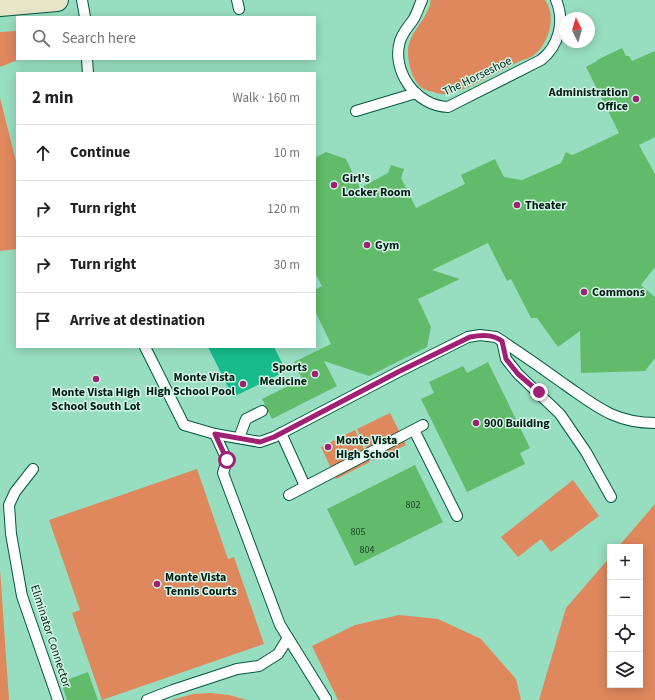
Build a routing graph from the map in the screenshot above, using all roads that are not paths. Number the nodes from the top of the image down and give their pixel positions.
1 (57, 0) edge
2 (82, 0) edge
3 (422, 0) edge
4 (556, 0) edge
5 (0, 5) edge
6 (85, 16) edge
7 (87, 60) edge
8 (88, 72) edge
9 (416, 93) junction
10 (356, 111) dead end
11 (502, 341) junction
12 (146, 348) edge
13 (262, 411) dead end
14 (655, 423) edge
15 (281, 433) junction
16 (215, 434) junction
17 (239, 438) junction
18 (33, 469) dead end
19 (305, 486) junction
20 (289, 495) dead end
21 (611, 497) dead end
22 (457, 516) dead end
23 (288, 638) junction
24 (326, 699) edge
25 (58, 700) edge
26 (147, 700) edge

1 - 5 street
2 - 6 lane
3 - 9 lane, The Horseshoe
4 - 9 lane, The Horseshoe
7 - 8 lane
9 - 10 lane
11 - 14 lane
11 - 15 lane
11 - 21 lane
12 - 16 lane
13 - 17 lane
15 - 17 lane
15 - 19 lane
16 - 17 lane
16 - 23 lane
18 - 25 lane, Eliminator Connector
19 - 20 lane
19 - 22 lane
23 - 24 lane
23 - 26 lane

